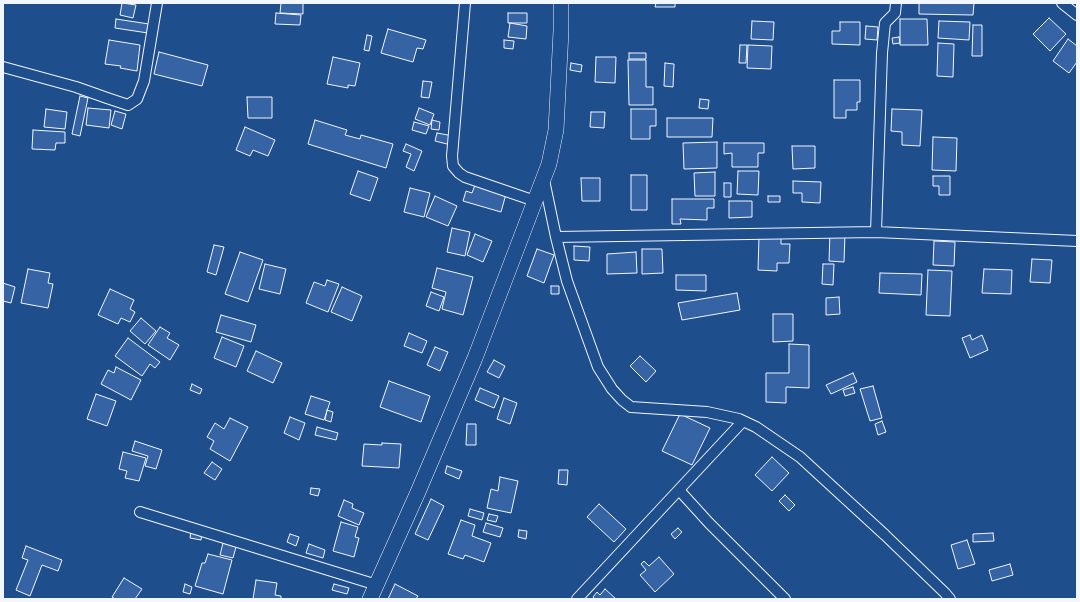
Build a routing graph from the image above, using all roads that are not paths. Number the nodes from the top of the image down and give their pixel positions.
1 (157, 3) edge
2 (465, 3) edge
3 (561, 3) edge
4 (896, 3) edge
5 (1062, 3) edge
6 (1077, 15) edge
7 (3, 66) edge
8 (544, 180) junction
9 (535, 201) junction
10 (876, 232) junction
11 (556, 237) junction
12 (1077, 241) edge
13 (743, 421) junction
14 (679, 490) junction
15 (140, 512) dead end
16 (377, 585) junction
17 (370, 599) edge
18 (577, 599) edge
19 (785, 599) edge
20 (950, 599) edge

1 - 7 street
2 - 9 street
3 - 8 street
4 - 10 street
5 - 6 street
8 - 9 street
8 - 11 street
9 - 16 street
10 - 11 street
10 - 12 street
11 - 13 street
13 - 14 street
13 - 20 street
14 - 18 street
14 - 19 street
15 - 16 street
16 - 17 street

